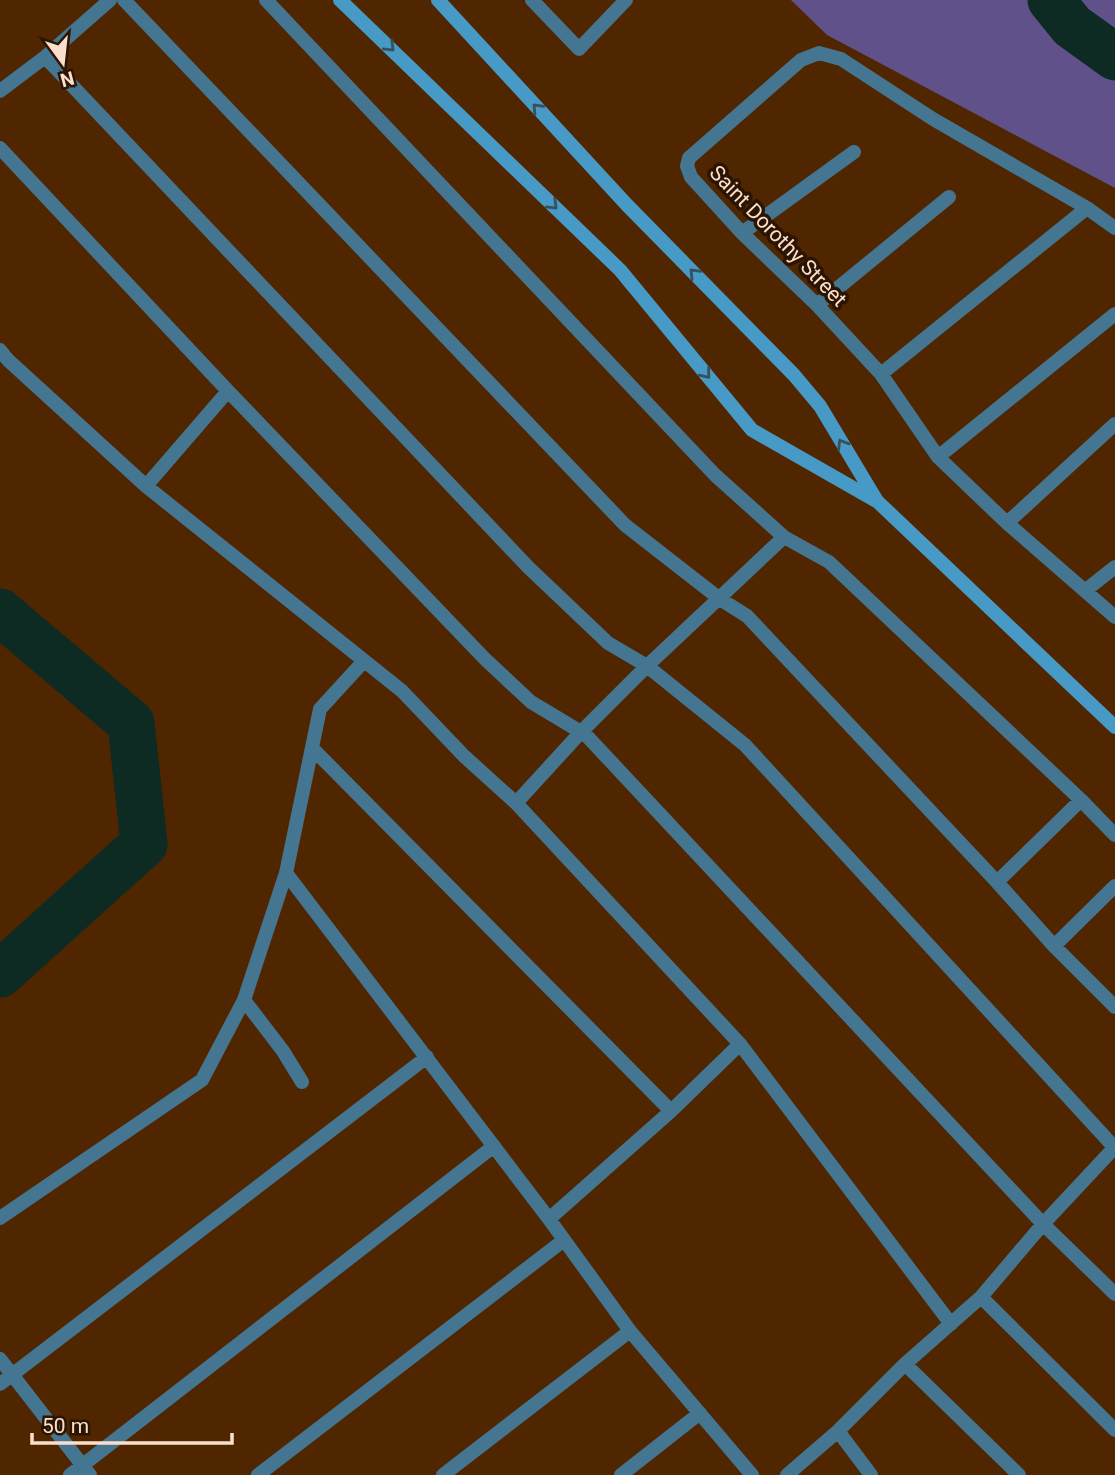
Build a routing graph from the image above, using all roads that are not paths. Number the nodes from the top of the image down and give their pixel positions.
1 (110, 0) edge
2 (124, 0) edge
3 (266, 0) edge
4 (341, 0) edge
5 (438, 0) edge
6 (532, 0) edge
7 (626, 0) edge
8 (45, 57) junction
9 (0, 91) edge
10 (0, 148) edge
11 (854, 152) dead end
12 (949, 197) dead end
13 (1087, 208) junction
14 (1115, 228) edge
15 (742, 233) junction
16 (817, 305) junction
17 (1115, 314) edge
18 (0, 350) edge
19 (881, 374) junction
20 (228, 391) junction
21 (1115, 424) edge
22 (938, 457) junction
23 (146, 486) junction
24 (878, 502) junction
25 (1007, 523) junction
26 (784, 537) junction
27 (1115, 567) edge
28 (1086, 590) junction
29 (720, 600) junction
30 (1115, 617) edge
31 (364, 661) junction
32 (647, 666) junction
33 (1115, 727) edge
34 (581, 733) junction
35 (312, 748) junction
36 (1081, 800) junction
37 (516, 803) junction
38 (1115, 835) edge
39 (286, 873) junction
40 (997, 882) junction
41 (1115, 886) edge
42 (1054, 946) junction
43 (243, 1000) junction
44 (1115, 1007) edge
45 (740, 1044) junction
46 (426, 1057) junction
47 (302, 1082) dead end
48 (671, 1111) junction
49 (494, 1146) junction
50 (1115, 1147) edge
51 (0, 1218) edge
52 (549, 1219) junction
53 (1043, 1224) junction
54 (564, 1240) junction
55 (1115, 1294) edge
56 (981, 1297) junction
57 (951, 1324) junction
58 (630, 1331) junction
59 (0, 1359) edge
60 (905, 1364) junction
61 (6, 1379) edge
62 (700, 1413) junction
63 (1115, 1430) edge
64 (838, 1431) junction
65 (86, 1470) edge
66 (70, 1475) edge
67 (258, 1475) edge
68 (443, 1475) edge
69 (621, 1475) edge
70 (752, 1475) edge
71 (787, 1475) edge
72 (871, 1475) edge
73 (1019, 1475) edge

1 - 8 street
2 - 29 street
3 - 26 street
4 -> 24 street
24 -> 5 street
6 - 7 street
8 - 9 street
8 - 32 street
10 - 20 street
11 - 15 street
12 - 16 street
13 - 14 street, Saint Dorothy Street
13 - 15 street, Saint Dorothy Street
13 - 19 street
15 - 16 street, Saint Dorothy Street
16 - 19 street, Saint Dorothy Street
17 - 22 street
18 - 23 street
19 - 22 street, Saint Dorothy Street
20 - 23 street
20 - 34 street
21 - 25 street
22 - 25 street, Saint Dorothy Street
23 - 31 street
24 - 33 street
25 - 28 street, Saint Dorothy Street
26 - 29 street
26 - 36 street
27 - 28 street
28 - 30 street, Saint Dorothy Street
29 - 32 street
29 - 40 street
31 - 35 street
31 - 37 street
32 - 34 street
32 - 50 street
34 - 37 street
34 - 53 street
35 - 39 street
35 - 48 street
36 - 38 street
36 - 40 street
37 - 45 street
39 - 43 street
39 - 46 street
40 - 42 street
41 - 42 street
42 - 44 street
43 - 47 street
43 - 51 street
45 - 48 street
45 - 57 street
46 - 49 street
46 - 61 street
48 - 52 street
49 - 52 street
49 - 65 street
50 - 53 street
52 - 54 street
53 - 55 street
53 - 56 street
54 - 58 street
54 - 67 street
56 - 57 street
56 - 63 street
57 - 60 street
58 - 62 street
58 - 68 street
59 - 61 street
60 - 64 street
60 - 73 street
61 - 65 street
62 - 69 street
62 - 70 street
64 - 71 street
64 - 72 street
65 - 66 street

